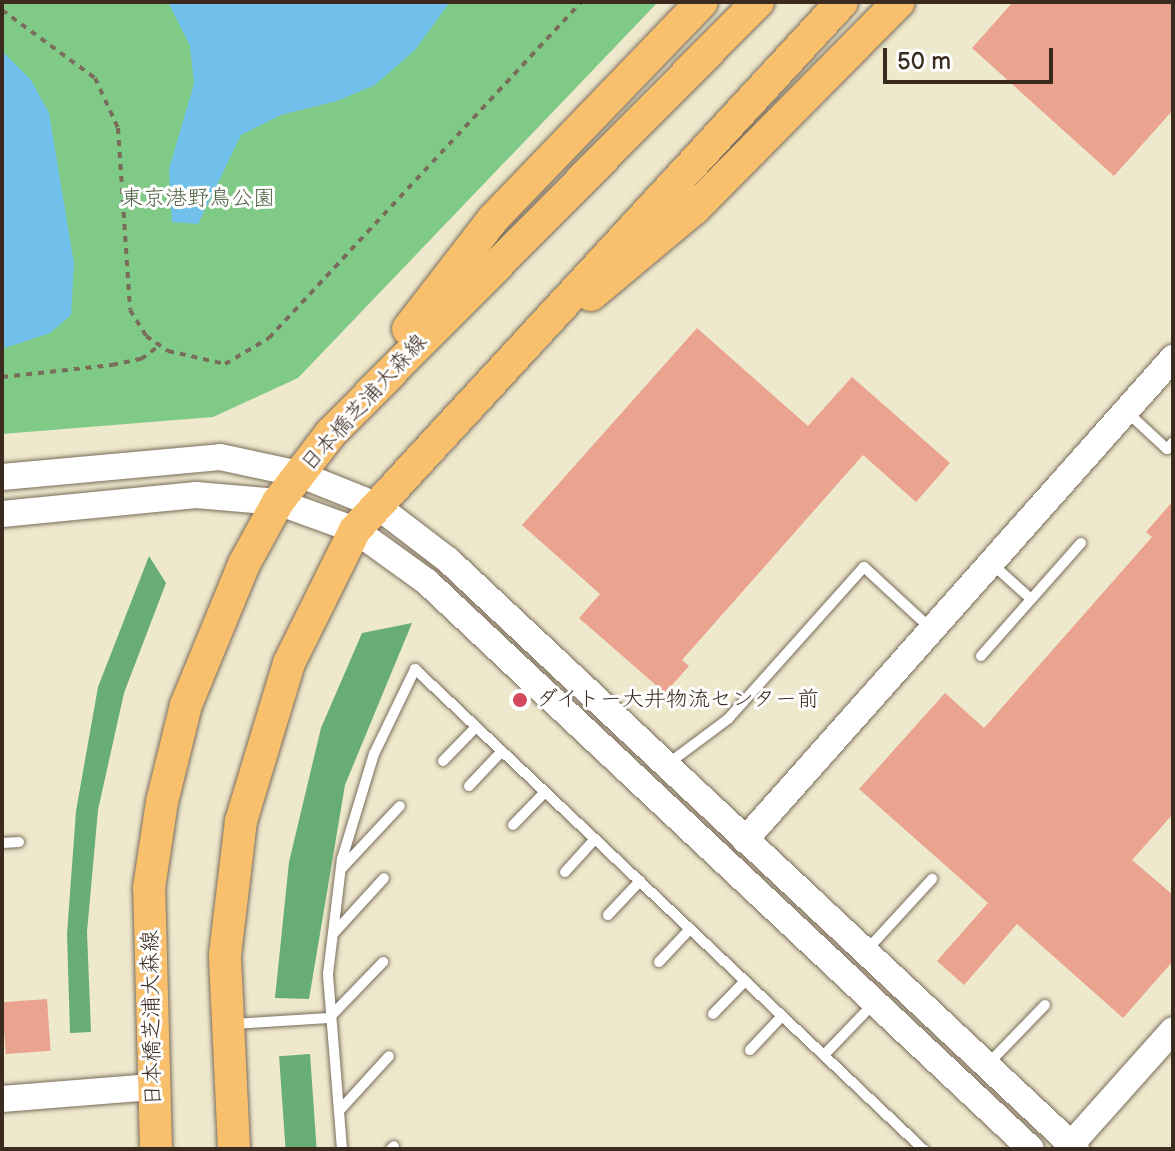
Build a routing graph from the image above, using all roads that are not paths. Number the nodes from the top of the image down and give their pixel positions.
1 (702, 2) edge
2 (758, 2) edge
3 (842, 2) edge
4 (899, 2) edge
5 (1173, 358) edge
6 (494, 377) junction
7 (372, 390) junction
8 (1126, 411) junction
9 (1173, 442) edge
10 (299, 474) junction
11 (2, 477) edge
12 (278, 502) junction
13 (376, 505) junction
14 (2, 514) edge
15 (355, 530) junction
16 (1081, 543) dead end
17 (991, 563) junction
18 (1031, 599) junction
19 (932, 629) junction
20 (981, 656) dead end
21 (476, 727) junction
22 (502, 751) junction
23 (443, 761) dead end
24 (665, 766) junction
25 (469, 786) dead end
26 (545, 792) junction
27 (400, 806) dead end
28 (513, 825) dead end
29 (595, 839) junction
30 (745, 840) junction
31 (19, 842) dead end
32 (2, 843) edge
33 (341, 869) junction
34 (565, 872) dead end
35 (384, 878) dead end
36 (932, 879) dead end
37 (640, 881) junction
38 (608, 915) dead end
39 (690, 929) junction
40 (332, 934) junction
41 (865, 952) junction
42 (383, 962) dead end
43 (659, 962) dead end
44 (745, 981) junction
45 (874, 1003) junction
46 (1045, 1005) dead end
47 (713, 1014) dead end
48 (782, 1016) junction
49 (329, 1018) junction
50 (225, 1025) junction
51 (1173, 1030) edge
52 (750, 1050) dead end
53 (824, 1055) junction
54 (389, 1056) dead end
55 (987, 1066) junction
56 (152, 1087) junction
57 (2, 1099) edge
58 (339, 1111) junction
59 (1072, 1148) edge
60 (156, 1149) edge
61 (234, 1149) edge
62 (342, 1149) edge
63 (923, 1149) edge
64 (1031, 1149) edge

1 - 7 main road
2 - 7 main road, 日本橋芝浦大森線
3 - 6 main road
4 - 6 main road
5 - 8 street
6 - 13 main road
7 - 10 main road, 日本橋芝浦大森線
8 - 9 lane
8 - 17 street
10 - 11 street
10 - 12 main road, 日本橋芝浦大森線
10 - 13 street
12 - 14 street
12 - 15 street
12 - 56 main road, 日本橋芝浦大森線
13 - 15 main road
13 - 24 street
15 - 45 street
15 - 50 main road
16 - 18 lane
17 - 18 lane
17 - 19 street
18 - 20 lane
19 - 24 lane
19 - 30 street
21 - 22 lane
21 - 23 lane
21 - 33 lane
22 - 25 lane
22 - 26 lane
24 - 30 street
26 - 28 lane
26 - 29 lane
27 - 33 lane
29 - 34 lane
29 - 37 lane
30 - 41 street
31 - 32 lane
33 - 40 lane
35 - 40 lane
36 - 41 lane
37 - 38 lane
37 - 39 lane
39 - 43 lane
39 - 44 lane
40 - 49 lane
41 - 55 street
42 - 49 lane
44 - 47 lane
44 - 48 lane
45 - 53 lane
45 - 64 street
46 - 55 lane
48 - 52 lane
48 - 53 lane
49 - 50 lane
49 - 58 lane
50 - 61 main road
51 - 59 street
53 - 63 lane
54 - 58 lane
55 - 59 street
56 - 57 street
56 - 60 main road, 日本橋芝浦大森線
58 - 62 lane

